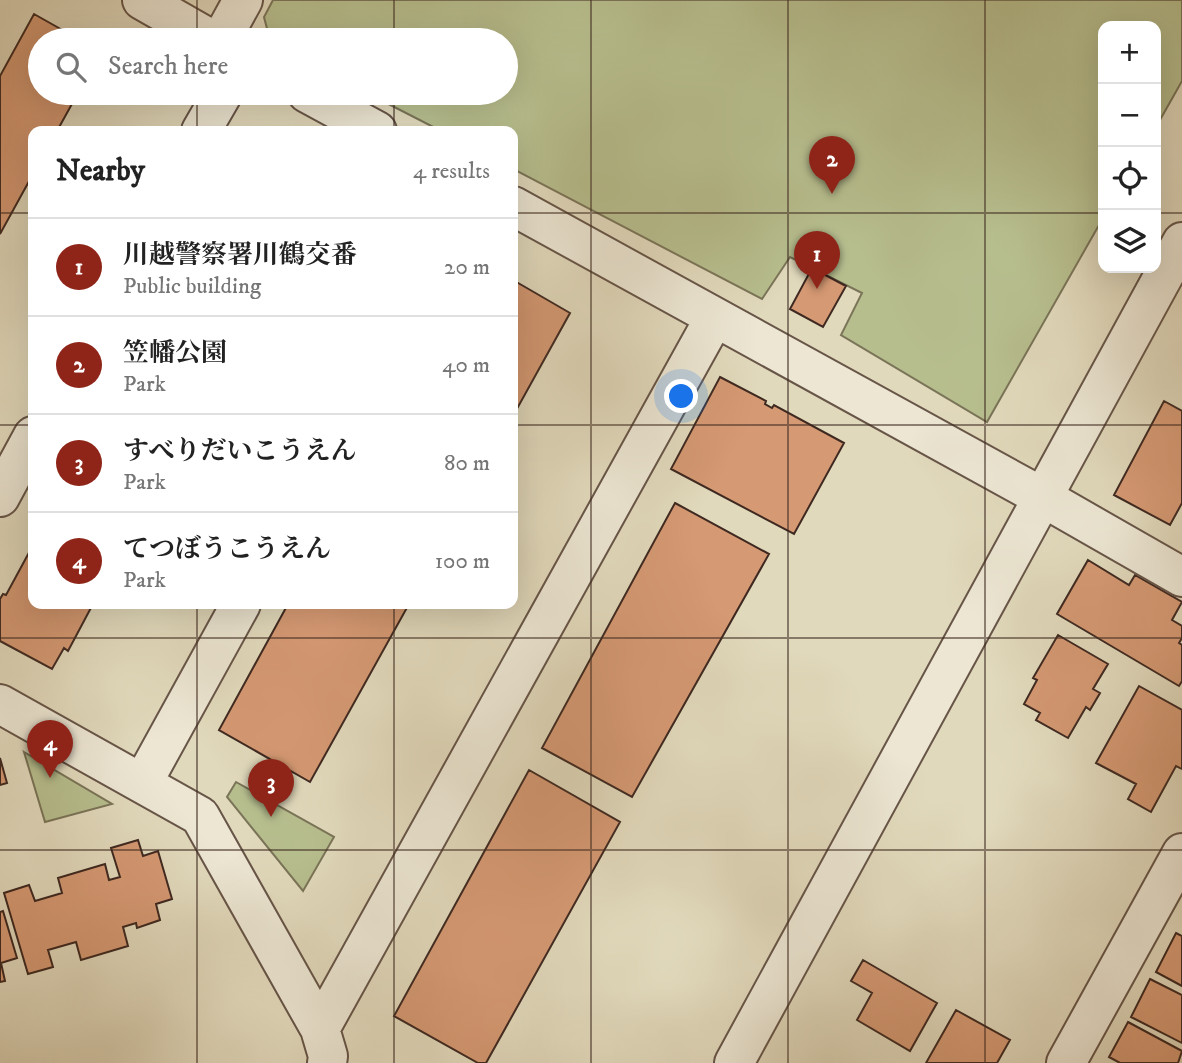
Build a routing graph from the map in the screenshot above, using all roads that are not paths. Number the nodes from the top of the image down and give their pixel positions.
1 (142, 0) edge
2 (243, 0) edge
3 (191, 28) edge
4 (228, 28) edge
5 (216, 105) edge
6 (329, 105) edge
7 (204, 126) edge
8 (368, 126) edge
9 (518, 209) edge
10 (1182, 242) edge
11 (715, 317) junction
12 (28, 445) edge
13 (0, 497) edge
14 (1044, 498) junction
15 (1182, 577) edge
16 (238, 609) edge
17 (0, 705) edge
18 (143, 782) junction
19 (1182, 853) edge
20 (329, 1053) edge
21 (1074, 1061) edge
22 (734, 1063) edge

1 - 3 street
2 - 4 street
5 - 7 street
6 - 8 street
9 - 11 street
10 - 14 street
11 - 14 street
11 - 20 street
12 - 13 street
14 - 15 street
14 - 22 street
16 - 18 street
17 - 18 street
18 - 20 street
19 - 21 street

